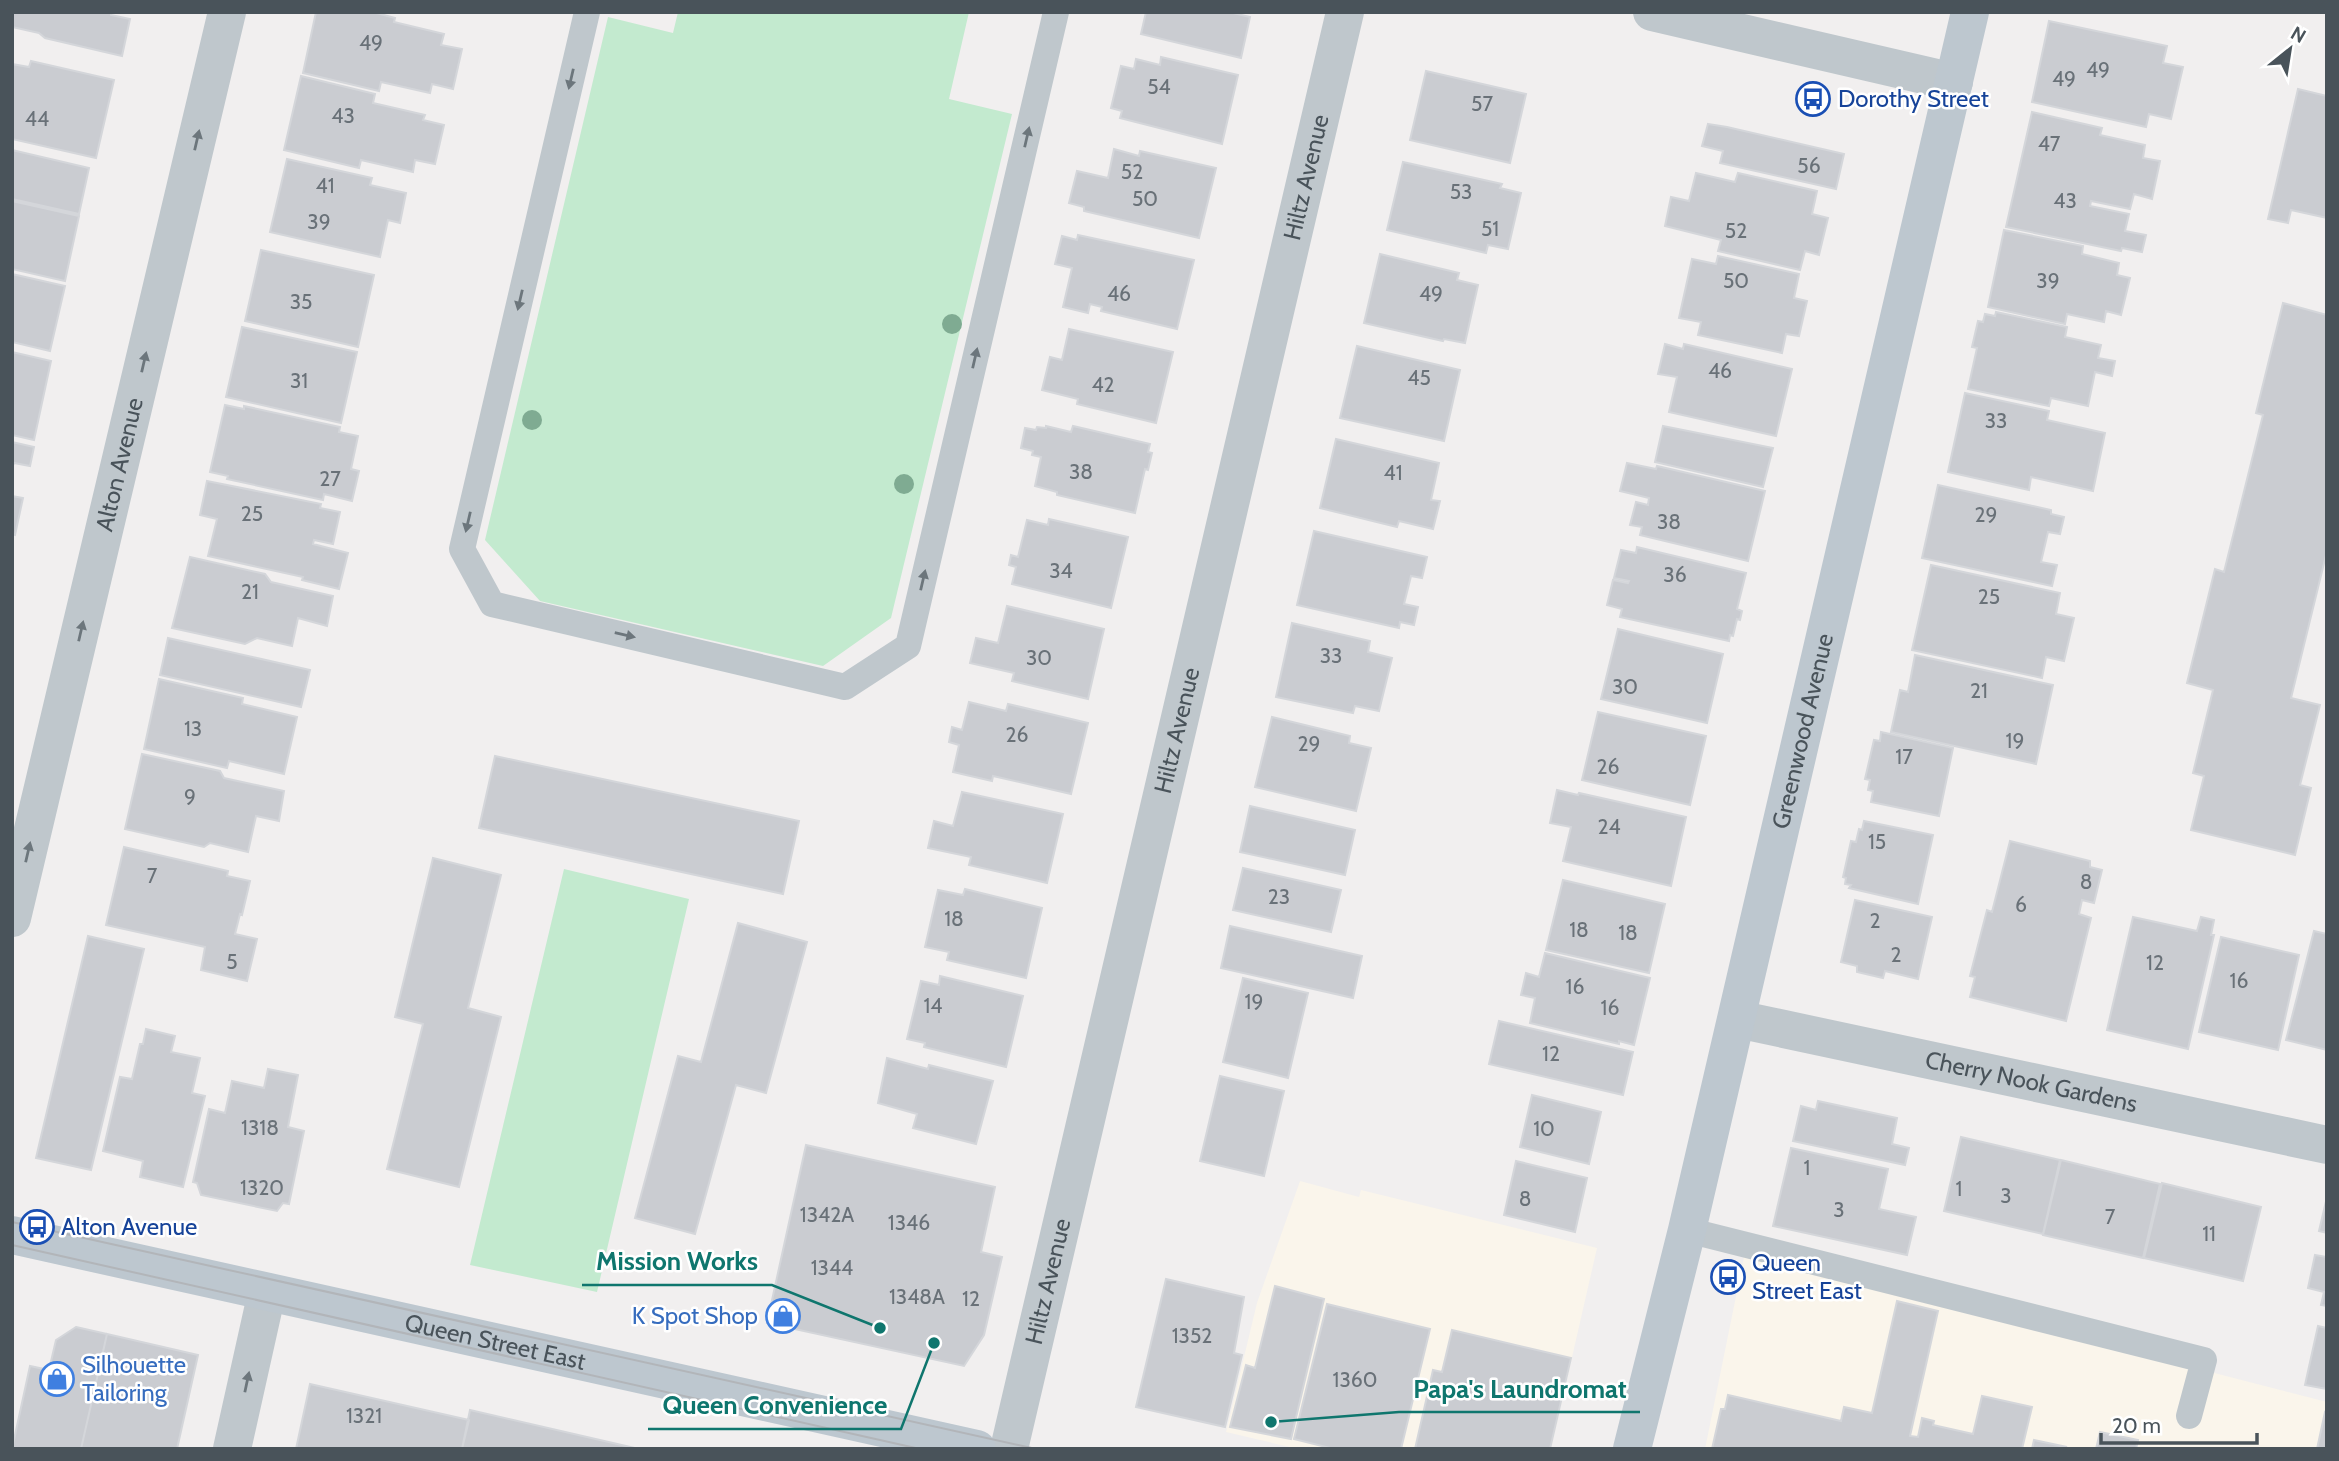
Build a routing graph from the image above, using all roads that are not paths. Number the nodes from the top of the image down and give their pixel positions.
1 (227, 12) edge
2 (587, 12) edge
3 (1056, 12) edge
4 (1345, 12) edge
5 (1653, 12) edge
6 (1970, 12) edge
7 (1954, 82) junction
8 (14, 901) edge
9 (1737, 1019) junction
10 (2327, 1144) edge
11 (1687, 1230) junction
12 (12, 1235) edge
13 (267, 1292) junction
14 (2189, 1416) dead end
15 (232, 1449) edge
16 (977, 1449) edge
17 (1009, 1449) edge
18 (1632, 1449) edge

8 -> 1 street, Alton Avenue
2 -> 3 lane
4 - 17 street, Hiltz Avenue
5 - 7 street
6 - 7 street, Greenwood Avenue
7 - 9 street, Greenwood Avenue
9 - 10 street, Cherry Nook Gardens
9 - 11 street, Greenwood Avenue
11 - 14 lane
11 - 18 street, Greenwood Avenue
12 - 13 street, Queen Street East
15 -> 13 street
13 - 16 street, Queen Street East

